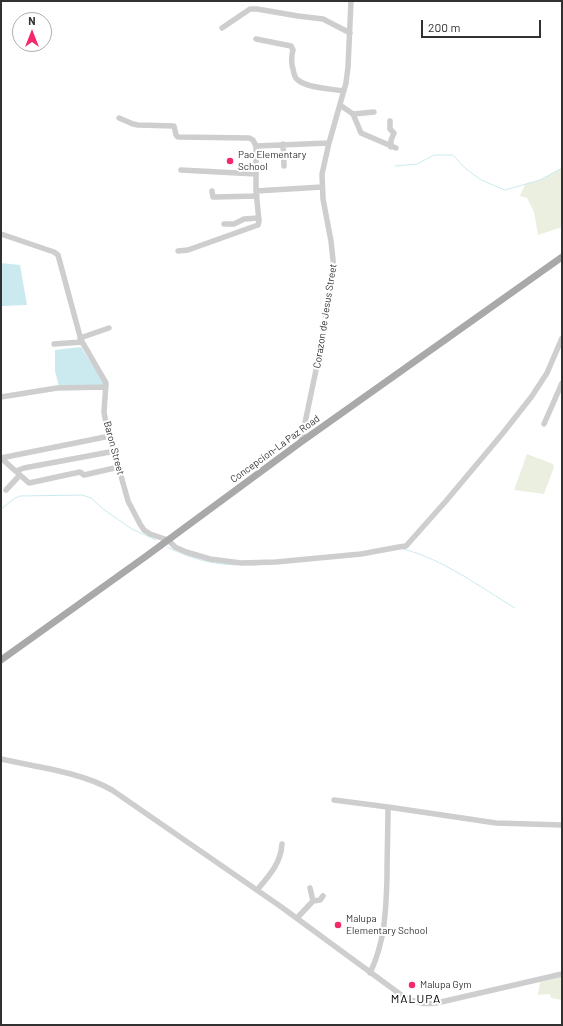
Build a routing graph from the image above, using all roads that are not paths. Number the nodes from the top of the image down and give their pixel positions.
1 (352, 1) edge
2 (222, 28) dead end
3 (350, 33) junction
4 (256, 39) dead end
5 (344, 91) junction
6 (340, 105) junction
7 (374, 112) dead end
8 (353, 114) junction
9 (119, 118) dead end
10 (390, 121) dead end
11 (329, 143) junction
12 (283, 144) junction
13 (256, 146) junction
14 (284, 166) dead end
15 (181, 170) dead end
16 (256, 174) junction
17 (322, 187) junction
18 (212, 191) dead end
19 (257, 193) junction
20 (259, 218) junction
21 (224, 224) dead end
22 (1, 234) edge
23 (178, 251) dead end
24 (562, 257) edge
25 (109, 328) dead end
26 (562, 338) edge
27 (81, 340) junction
28 (54, 344) dead end
29 (562, 383) edge
30 (106, 387) junction
31 (1, 397) edge
32 (544, 424) dead end
33 (110, 436) junction
34 (301, 442) junction
35 (115, 451) junction
36 (119, 467) junction
37 (18, 473) junction
38 (6, 490) dead end
39 (168, 540) junction
40 (1, 660) edge
41 (1, 759) edge
42 (334, 800) dead end
43 (388, 807) junction
44 (562, 825) edge
45 (282, 844) dead end
46 (310, 888) dead end
47 (257, 890) junction
48 (323, 896) dead end
49 (313, 901) junction
50 (297, 918) junction
51 (370, 973) junction
52 (562, 974) edge

1 - 3 street, Corazon de Jesus Street
2 - 3 street
3 - 5 street, Corazon de Jesus Street
4 - 5 street
5 - 6 street, Corazon de Jesus Street
6 - 8 street
6 - 11 street, Corazon de Jesus Street
7 - 8 street
8 - 10 street
9 - 13 street
11 - 12 street
11 - 17 street, Corazon de Jesus Street
12 - 13 street
12 - 14 street
13 - 16 street
15 - 16 street
16 - 19 street
17 - 19 street
17 - 34 street, Corazon de Jesus Street
18 - 19 street
19 - 20 street
20 - 21 street
20 - 23 street
22 - 27 street, Baron Street
24 - 34 main road, Concepcion-La Paz Road
25 - 27 street
26 - 39 street, Baron Street
27 - 28 street
27 - 30 street, Baron Street
29 - 32 street
30 - 31 street
30 - 33 street, Baron Street
33 - 35 street, Baron Street
33 - 37 street
34 - 39 main road, Concepcion-La Paz Road
35 - 36 street, Baron Street
35 - 37 street
36 - 37 street
36 - 39 street, Baron Street
37 - 38 street
39 - 40 main road, Concepcion-La Paz Road
41 - 47 street
42 - 43 street
43 - 44 street
43 - 51 street
45 - 47 street
46 - 49 street
47 - 50 street
48 - 49 street
49 - 50 street
50 - 51 street
51 - 52 street

